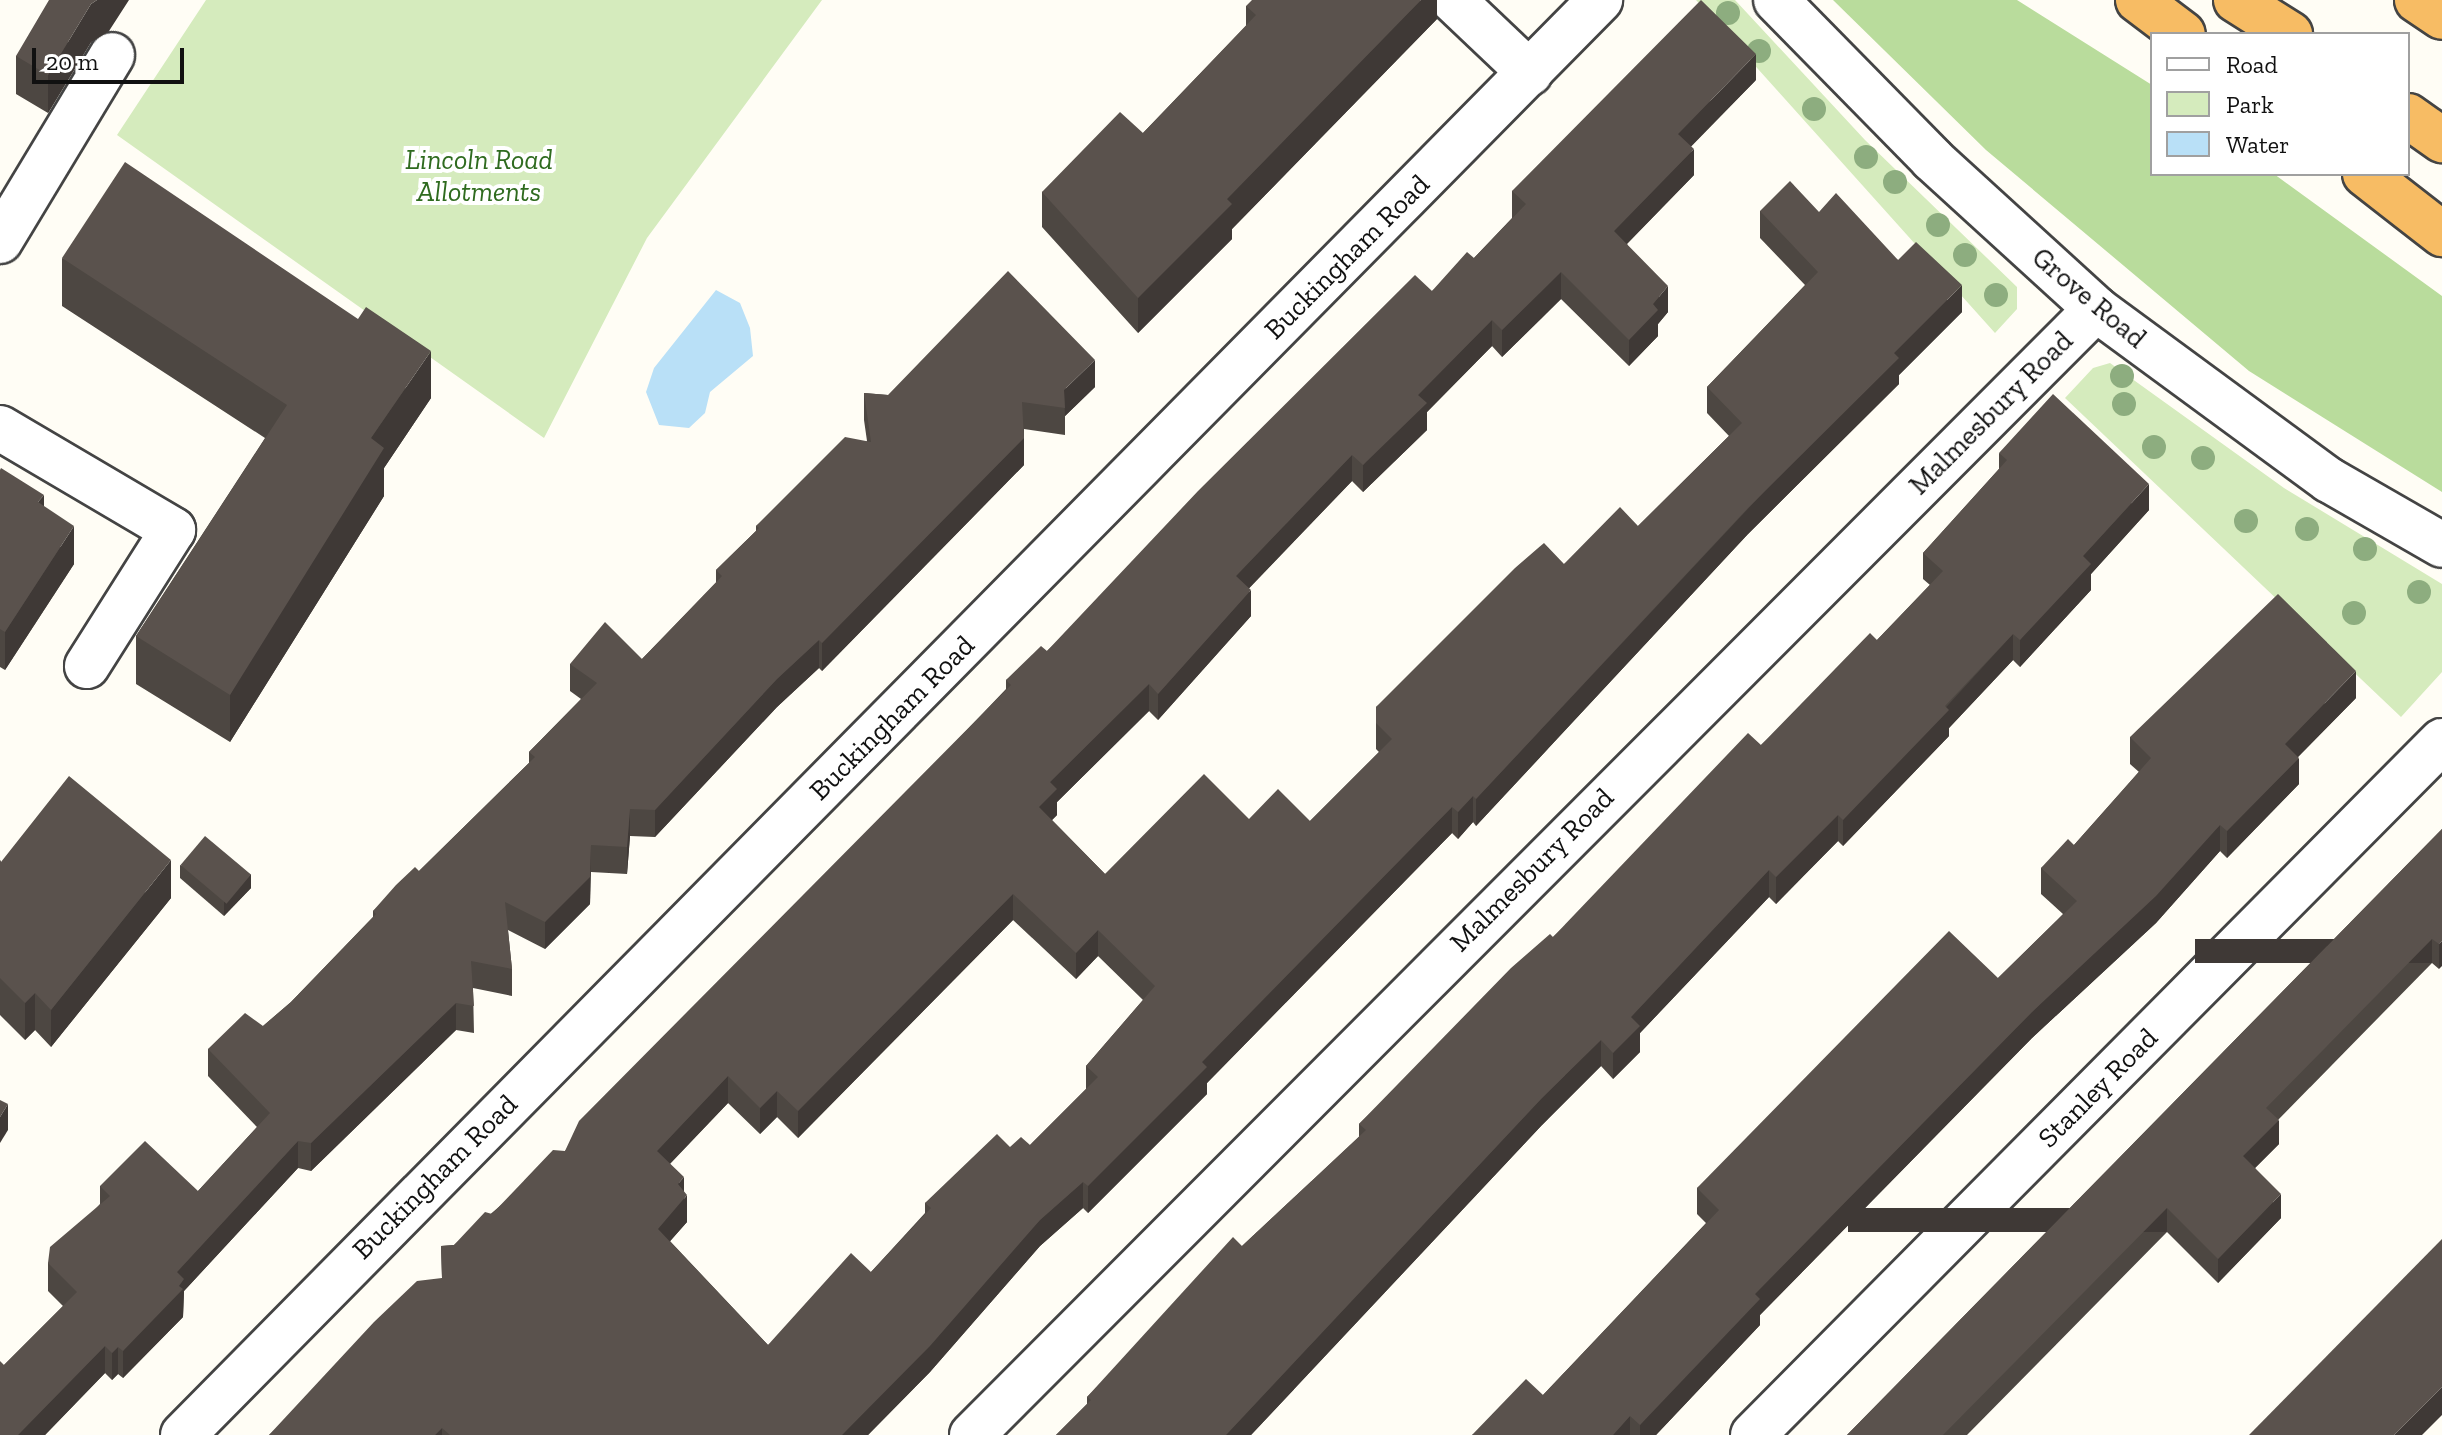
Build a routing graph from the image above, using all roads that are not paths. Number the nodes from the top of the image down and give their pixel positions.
1 (1453, 0) edge
2 (1600, 0) edge
3 (1776, 0) edge
4 (2138, 0) edge
5 (2236, 0) edge
6 (2417, 0) edge
7 (2442, 17) edge
8 (2180, 32) edge
9 (2287, 32) edge
10 (112, 55) dead end
11 (1530, 73) junction
12 (2410, 117) edge
13 (2442, 140) edge
14 (2368, 176) edge
15 (2442, 234) edge
16 (0, 241) edge
17 (2096, 309) junction
18 (0, 428) edge
19 (2442, 545) edge
20 (87, 666) dead end
21 (2442, 741) edge
22 (183, 1435) edge
23 (972, 1435) edge
24 (1753, 1435) edge

1 - 11 street
2 - 11 street, Buckingham Road
3 - 17 street, Grove Road
4 - 8 highway
5 - 9 highway
6 - 7 highway
10 - 16 street
11 - 22 street, Buckingham Road
12 - 13 highway
14 - 15 highway
17 - 19 street, Grove Road
17 - 23 street, Malmesbury Road
18 - 20 street
21 - 24 street, Stanley Road

